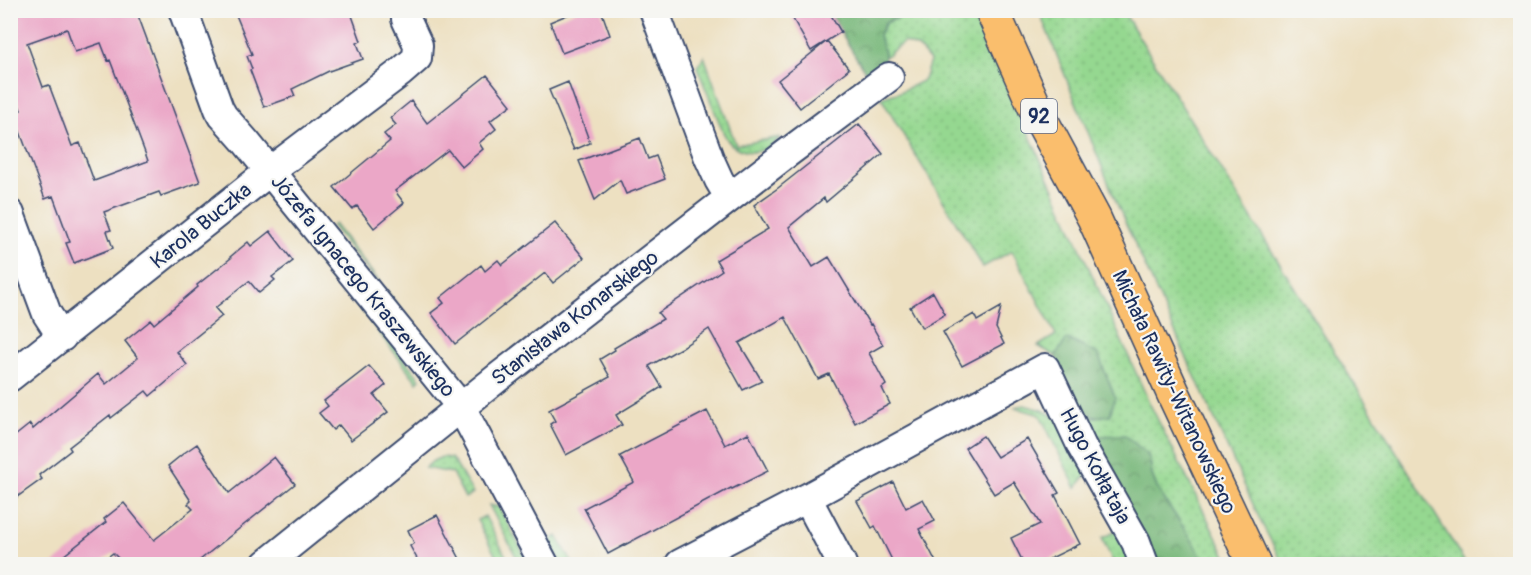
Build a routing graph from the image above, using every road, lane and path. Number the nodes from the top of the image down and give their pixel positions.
1 (183, 10) edge
2 (654, 10) edge
3 (992, 10) edge
4 (1016, 10) edge
5 (406, 19) dead end
6 (889, 77) dead end
7 (270, 171) junction
8 (729, 197) junction
9 (10, 214) edge
10 (1094, 218) junction
11 (62, 337) junction
12 (10, 377) edge
13 (461, 407) junction
14 (807, 498) junction
15 (266, 564) edge
16 (544, 564) edge
17 (680, 564) edge
18 (842, 564) edge
19 (1144, 564) edge
20 (1254, 564) edge

1 - 7 street, Józefa Ignacego Kraszewskiego
2 - 8 street
3 - 10 main road, Michała Rawity-Witanowskiego / 92
4 - 10 main road, Michała Rawity-Witanowskiego / 92
5 - 7 street, Karola Buczka
6 - 8 street, Stanisława Konarskiego
7 - 11 street, Karola Buczka
7 - 13 street, Józefa Ignacego Kraszewskiego
8 - 13 street, Stanisława Konarskiego
9 - 11 street
10 - 20 main road, Michała Rawity-Witanowskiego / 92
11 - 12 street, Karola Buczka
13 - 15 street, Stanisława Konarskiego
13 - 16 street, Józefa Ignacego Kraszewskiego
14 - 17 street
14 - 18 street
14 - 19 street, Hugo Kołłątaja

